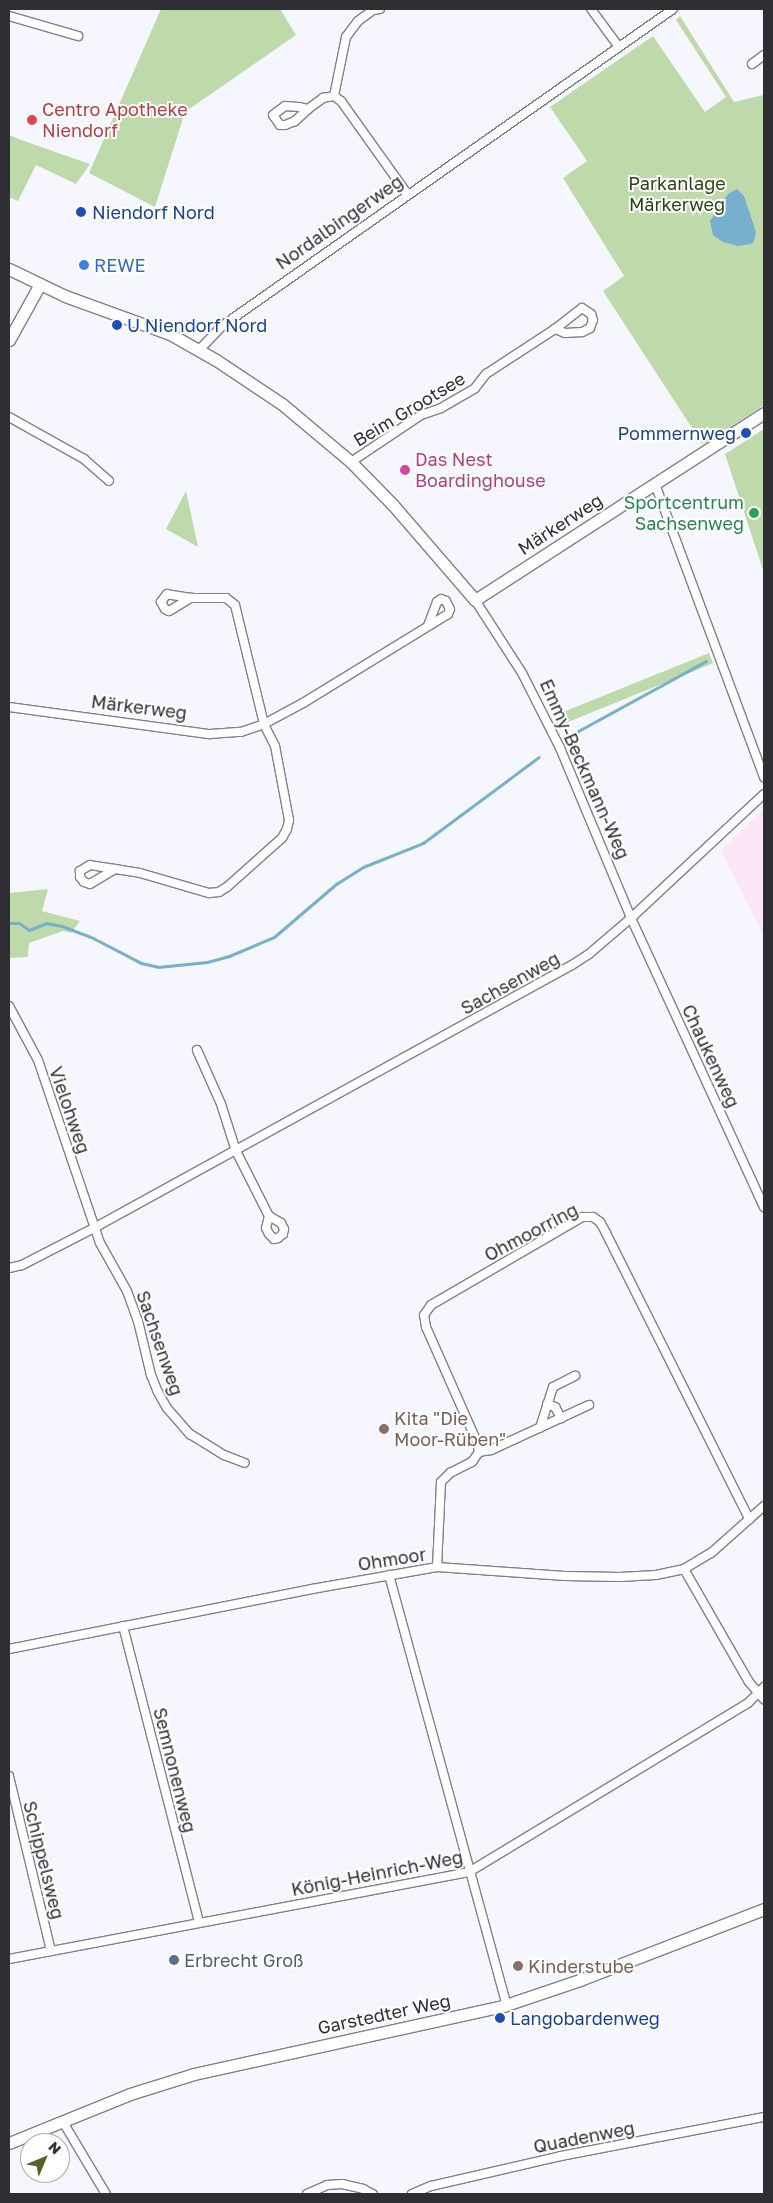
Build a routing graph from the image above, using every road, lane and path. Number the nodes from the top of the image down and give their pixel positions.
1 (380, 9) edge
2 (591, 9) edge
3 (673, 9) edge
4 (9, 16) edge
5 (78, 36) dead end
6 (619, 48) junction
7 (764, 55) edge
8 (752, 64) dead end
9 (334, 96) junction
10 (308, 109) dead end
11 (408, 195) junction
12 (9, 269) edge
13 (40, 284) junction
14 (555, 329) junction
15 (9, 340) edge
16 (199, 350) junction
17 (764, 413) edge
18 (9, 417) edge
19 (351, 462) junction
20 (109, 481) dead end
21 (655, 484) junction
22 (191, 598) dead end
23 (475, 600) junction
24 (428, 625) dead end
25 (9, 707) edge
26 (264, 724) junction
27 (764, 777) edge
28 (764, 794) edge
29 (115, 869) dead end
30 (631, 918) junction
31 (10, 1011) edge
32 (197, 1050) dead end
33 (236, 1151) junction
34 (764, 1207) edge
35 (269, 1216) dead end
36 (94, 1228) junction
37 (9, 1268) edge
38 (575, 1376) dead end
39 (547, 1404) junction
40 (589, 1405) dead end
41 (561, 1418) junction
42 (540, 1428) junction
43 (479, 1452) junction
44 (245, 1464) dead end
45 (764, 1506) edge
46 (749, 1519) junction
47 (437, 1567) junction
48 (684, 1568) junction
49 (389, 1575) junction
50 (123, 1626) junction
51 (9, 1649) edge
52 (762, 1693) edge
53 (9, 1776) edge
54 (469, 1872) junction
55 (764, 1908) edge
56 (198, 1922) junction
57 (51, 1951) junction
58 (9, 1959) edge
59 (507, 2005) junction
60 (764, 2116) edge
61 (63, 2122) junction
62 (9, 2143) edge
63 (106, 2194) edge
64 (307, 2194) edge
65 (373, 2194) edge
66 (412, 2194) edge

1 - 9 street
2 - 6 street
3 - 6 street, Nordalbingerweg
4 - 5 street
6 - 11 street, Nordalbingerweg
7 - 8 street
9 - 10 street
9 - 11 street
11 - 16 street, Nordalbingerweg
12 - 13 street
13 - 15 street
13 - 16 street
14 - 14 street, Beim Grootsee
14 - 19 street, Beim Grootsee
16 - 19 street, Emmy-Beckmann-Weg
17 - 21 street, Märkerweg
18 - 20 street
19 - 23 street, Emmy-Beckmann-Weg
21 - 23 street, Märkerweg
21 - 27 street
22 - 26 street
23 - 30 street, Emmy-Beckmann-Weg
24 - 26 street, Märkerweg
25 - 26 street, Märkerweg
26 - 29 street
28 - 30 street, Sachsenweg
30 - 33 street, Sachsenweg
30 - 34 street, Chaukenweg
31 - 36 street, Vielohweg
32 - 33 street
33 - 35 street
33 - 36 street, Sachsenweg
36 - 37 street, Sachsenweg
36 - 44 street, Sachsenweg
38 - 39 street
39 - 41 street
39 - 42 street
40 - 41 street
41 - 42 street
42 - 43 street
43 - 46 street, Ohmoorring
43 - 47 street
45 - 46 street, Ohmoor
46 - 48 street, Ohmoor
47 - 48 street, Ohmoor
47 - 49 street, Ohmoor
48 - 52 street
49 - 50 street, Ohmoor
49 - 54 street
50 - 51 street, Ohmoor
50 - 56 street, Semnonenweg
52 - 54 street, König-Heinrich-Weg
53 - 57 street, Schippelsweg
54 - 56 street, König-Heinrich-Weg
54 - 59 street
55 - 59 street, Garstedter Weg
56 - 57 street, König-Heinrich-Weg
57 - 58 street, König-Heinrich-Weg
59 - 61 street, Garstedter Weg
60 - 66 street, Quadenweg
61 - 62 street, Garstedter Weg
61 - 63 street
64 - 65 street

